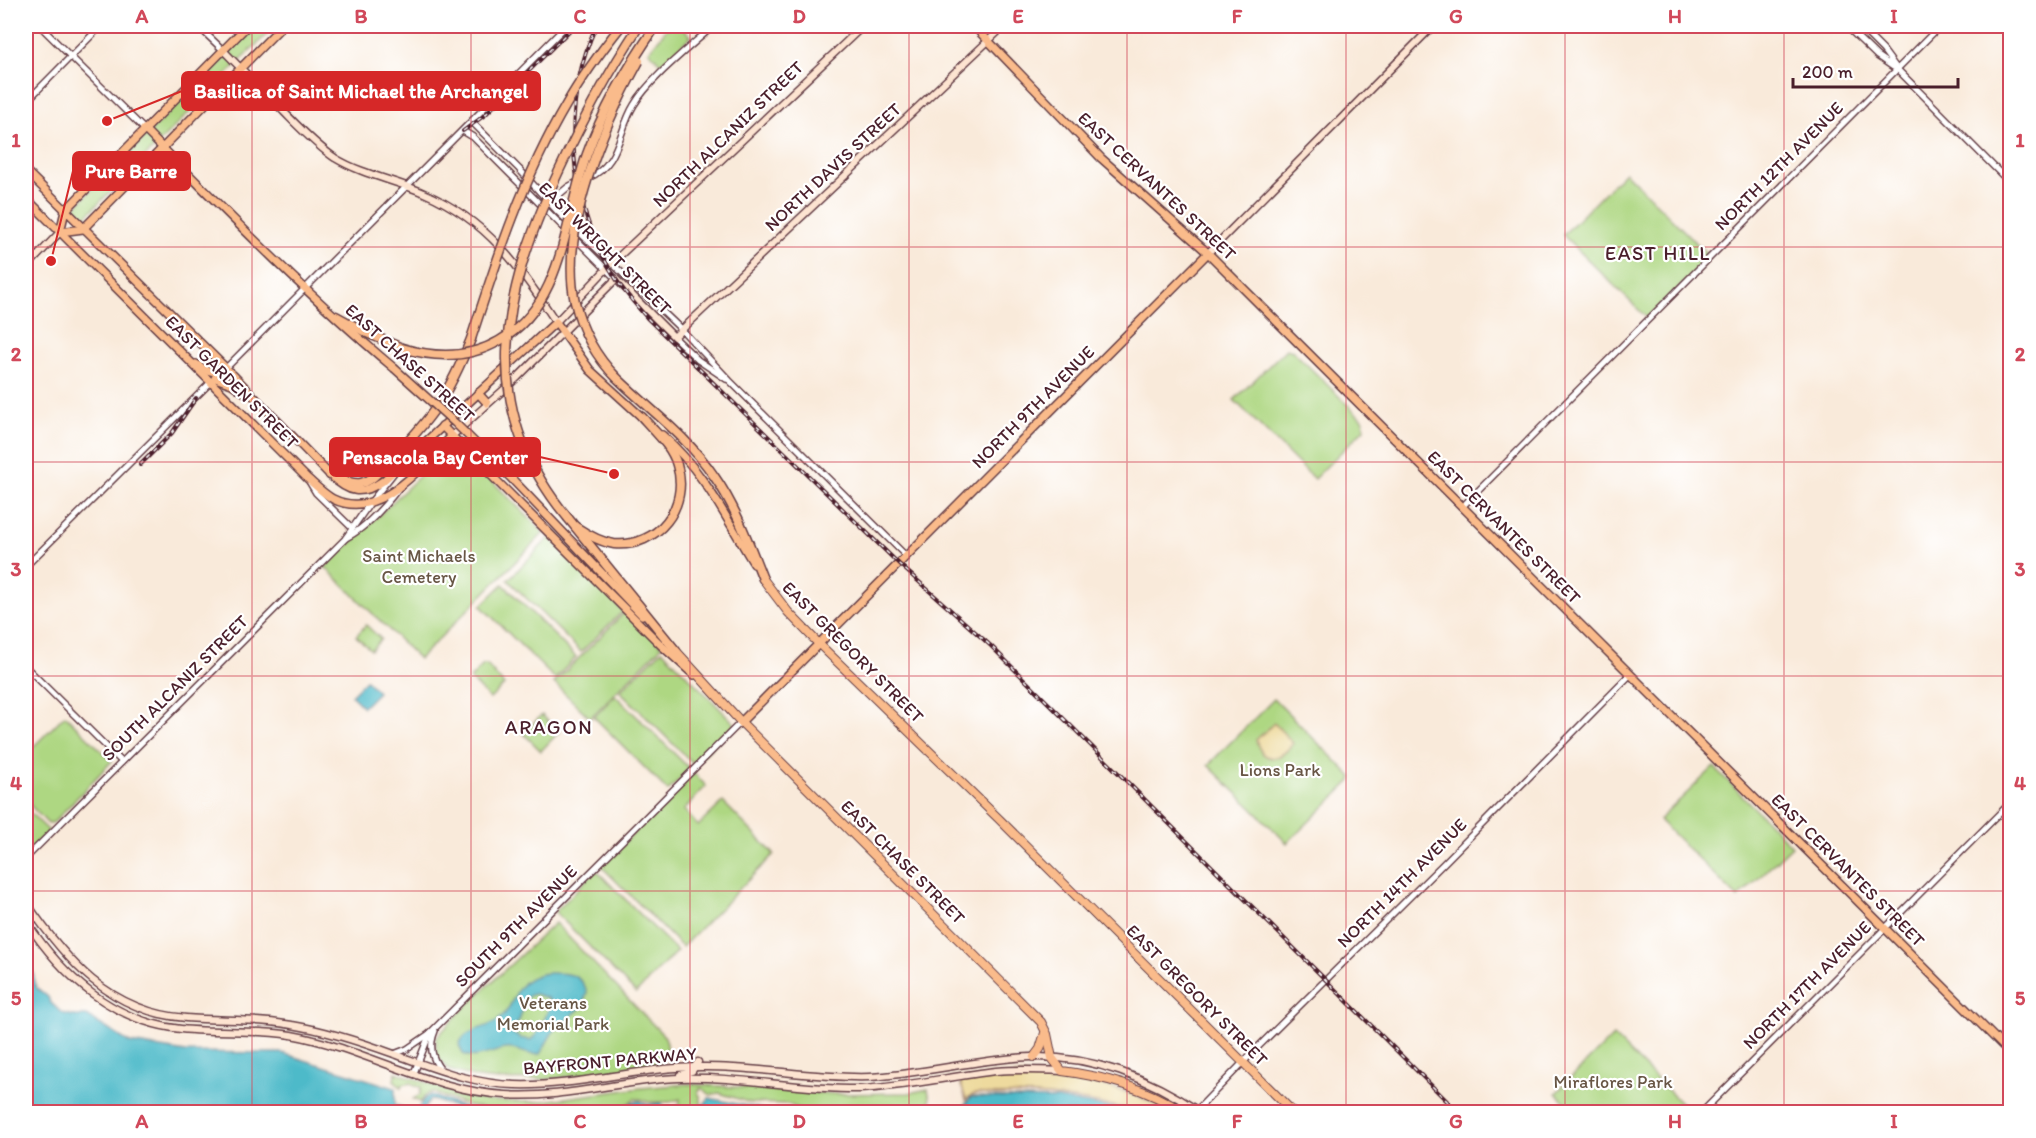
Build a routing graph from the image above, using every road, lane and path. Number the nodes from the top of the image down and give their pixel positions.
1 (40, 26) edge
2 (101, 26) edge
3 (198, 26) edge
4 (248, 26) edge
5 (282, 26) edge
6 (566, 26) edge
7 (621, 26) edge
8 (639, 26) edge
9 (656, 26) edge
10 (713, 26) edge
11 (863, 26) edge
12 (974, 26) edge
13 (1004, 26) edge
14 (1433, 26) edge
15 (1846, 26) edge
16 (1859, 26) edge
17 (1940, 26) edge
18 (988, 40) junction
19 (223, 50) junction
20 (71, 56) junction
21 (241, 68) junction
22 (1897, 69) junction
23 (26, 102) edge
24 (472, 122) junction
25 (144, 129) junction
26 (463, 131) junction
27 (163, 148) junction
28 (26, 171) edge
29 (2010, 183) edge
30 (407, 186) junction
31 (26, 198) edge
32 (551, 203) junction
33 (542, 207) junction
34 (65, 211) junction
35 (83, 229) junction
36 (60, 232) junction
37 (1208, 253) junction
38 (612, 263) junction
39 (26, 267) edge
40 (606, 269) junction
41 (616, 279) junction
42 (305, 289) junction
43 (336, 316) junction
44 (555, 322) junction
45 (682, 330) junction
46 (563, 333) junction
47 (674, 338) junction
48 (188, 360) junction
49 (218, 375) junction
50 (730, 381) junction
51 (478, 393) junction
52 (260, 402) junction
53 (487, 403) junction
54 (642, 417) junction
55 (442, 426) junction
56 (452, 436) junction
57 (399, 466) junction
58 (330, 475) junction
59 (308, 479) junction
60 (400, 486) junction
61 (370, 503) junction
62 (1462, 507) junction
63 (576, 527) junction
64 (352, 528) junction
65 (345, 539) junction
66 (906, 556) junction
67 (26, 567) edge
68 (763, 579) junction
69 (819, 644) junction
70 (676, 651) junction
71 (26, 667) edge
72 (1630, 675) junction
73 (706, 685) junction
74 (741, 722) junction
75 (122, 762) junction
76 (2010, 803) edge
77 (653, 810) joint
78 (26, 858) edge
79 (26, 902) edge
80 (26, 921) edge
81 (1885, 929) junction
82 (440, 1024) junction
83 (1045, 1028) junction
84 (430, 1033) junction
85 (2010, 1053) edge
86 (394, 1054) junction
87 (1034, 1057) junction
88 (1052, 1059) junction
89 (1243, 1062) junction
90 (418, 1063) junction
91 (697, 1064) junction
92 (442, 1071) junction
93 (1062, 1071) junction
94 (414, 1073) junction
95 (632, 1083) junction
96 (1197, 1112) edge
97 (1183, 1113) edge
98 (1293, 1113) edge
99 (1702, 1113) edge

1 - 20 street
2 - 20 street
3 - 19 street
4 - 19 main road
5 - 21 main road
6 - 24 street
7 - 58 highway, bridge
8 - 63 highway, bridge
9 - 43 highway, bridge
9 - 68 highway, bridge
10 - 32 street
11 - 38 main road, NORTH ALCANIZ STREET
12 - 18 main road, EAST CERVANTES STREET
13 - 18 main road, NORTH DAVIS STREET
14 - 37 main road, NORTH 9TH AVENUE
15 - 22 street
16 - 22 street
17 - 22 street, NORTH 12TH AVENUE
18 - 37 main road, EAST CERVANTES STREET
18 - 45 main road, NORTH DAVIS STREET
19 - 21 main road, EAST GREGORY STREET
19 - 25 main road
20 - 23 street
20 - 25 street
21 - 27 main road
21 - 30 main road, EAST GREGORY STREET
22 - 29 street
22 - 62 street, NORTH 12TH AVENUE
24 - 26 street
24 - 32 street, EAST WRIGHT STREET
25 - 27 main road, EAST CHASE STREET
25 - 34 main road
26 - 30 street
26 - 33 street, EAST WRIGHT STREET
27 - 35 main road
27 - 42 main road, EAST CHASE STREET
28 - 34 main road, EAST GARDEN STREET
30 - 42 street
30 - 44 main road, EAST GREGORY STREET
31 - 36 main road, EAST GARDEN STREET
32 - 33 street
32 - 38 street, EAST WRIGHT STREET
33 - 40 street, EAST WRIGHT STREET
34 - 35 main road, EAST GARDEN STREET
34 - 36 main road
35 - 36 main road
35 - 49 main road, EAST GARDEN STREET
36 - 39 main road
36 - 48 main road, EAST GARDEN STREET
37 - 62 main road, EAST CERVANTES STREET
37 - 66 main road, NORTH 9TH AVENUE
38 - 40 main road, NORTH ALCANIZ STREET
38 - 41 street
38 - 45 street, EAST WRIGHT STREET
40 - 41 street, EAST WRIGHT STREET
40 - 44 main road, NORTH ALCANIZ STREET
41 - 46 main road
41 - 47 main road, EAST WRIGHT STREET
42 - 43 main road, EAST CHASE STREET
42 - 49 street
43 - 70 main road, EAST CHASE STREET, bridge
44 - 46 main road, EAST GREGORY STREET
44 - 51 main road, NORTH ALCANIZ STREET
45 - 47 main road, NORTH DAVIS STREET
45 - 50 street, EAST WRIGHT STREET
46 - 53 main road
46 - 54 main road, EAST GREGORY STREET
47 - 50 street, EAST WRIGHT STREET
48 - 49 main road, EAST GARDEN STREET
48 - 49 main road
49 - 52 main road, EAST GARDEN STREET
49 - 52 main road
49 - 59 main road, EAST GARDEN STREET
49 - 67 street
50 - 66 street, EAST WRIGHT STREET
51 - 53 main road
51 - 55 main road, NORTH ALCANIZ STREET
52 - 58 main road, EAST GARDEN STREET
53 - 56 main road
54 - 63 highway
54 - 68 main road, EAST GREGORY STREET
55 - 56 main road, EAST CHASE STREET
55 - 57 main road, NORTH ALCANIZ STREET
56 - 60 main road
56 - 73 main road, EAST CHASE STREET
57 - 58 main road, EAST GARDEN STREET
57 - 61 street, NORTH ALCANIZ STREET
59 - 61 main road, EAST GARDEN STREET
59 - 64 street
60 - 61 main road
60 - 65 street
61 - 64 street, NORTH ALCANIZ STREET
62 - 72 main road, EAST CERVANTES STREET
63 - 70 highway
64 - 65 street, NORTH ALCANIZ STREET
65 - 75 street, SOUTH ALCANIZ STREET
66 - 69 main road, NORTH 9TH AVENUE
68 - 69 highway, EAST GREGORY STREET
69 - 74 main road, NORTH 9TH AVENUE
69 - 89 highway, EAST GREGORY STREET
70 - 73 highway, EAST CHASE STREET
71 - 75 street
72 - 81 main road, EAST CERVANTES STREET
72 - 89 street, NORTH 14TH AVENUE
73 - 74 highway, EAST CHASE STREET
74 - 77 street, NORTH 9TH AVENUE
74 - 83 highway, EAST CHASE STREET
75 - 78 street, SOUTH ALCANIZ STREET
76 - 81 street, NORTH 17TH AVENUE
77 - 82 street, SOUTH 9TH AVENUE
79 - 86 main road, BAYFRONT PARKWAY
80 - 94 main road, BAYFRONT PARKWAY
81 - 85 main road, EAST CERVANTES STREET
81 - 99 street, NORTH 17TH AVENUE
82 - 84 street, SOUTH 9TH AVENUE
82 - 92 street
83 - 87 highway
83 - 88 highway, EAST CHASE STREET
84 - 86 street
84 - 90 street, SOUTH 9TH AVENUE
86 - 90 main road, BAYFRONT PARKWAY
87 - 88 main road, BAYFRONT PARKWAY
87 - 91 main road, BAYFRONT PARKWAY
88 - 93 highway, EAST CHASE STREET
88 - 96 main road, BAYFRONT PARKWAY
89 - 96 street, NORTH 14TH AVENUE
89 - 98 highway, EAST GREGORY STREET
90 - 92 main road, BAYFRONT PARKWAY
90 - 94 street, SOUTH 9TH AVENUE
91 - 92 main road, BAYFRONT PARKWAY
91 - 95 main road
93 - 95 main road, BAYFRONT PARKWAY
93 - 97 highway, BAYFRONT PARKWAY
94 - 95 main road, BAYFRONT PARKWAY

